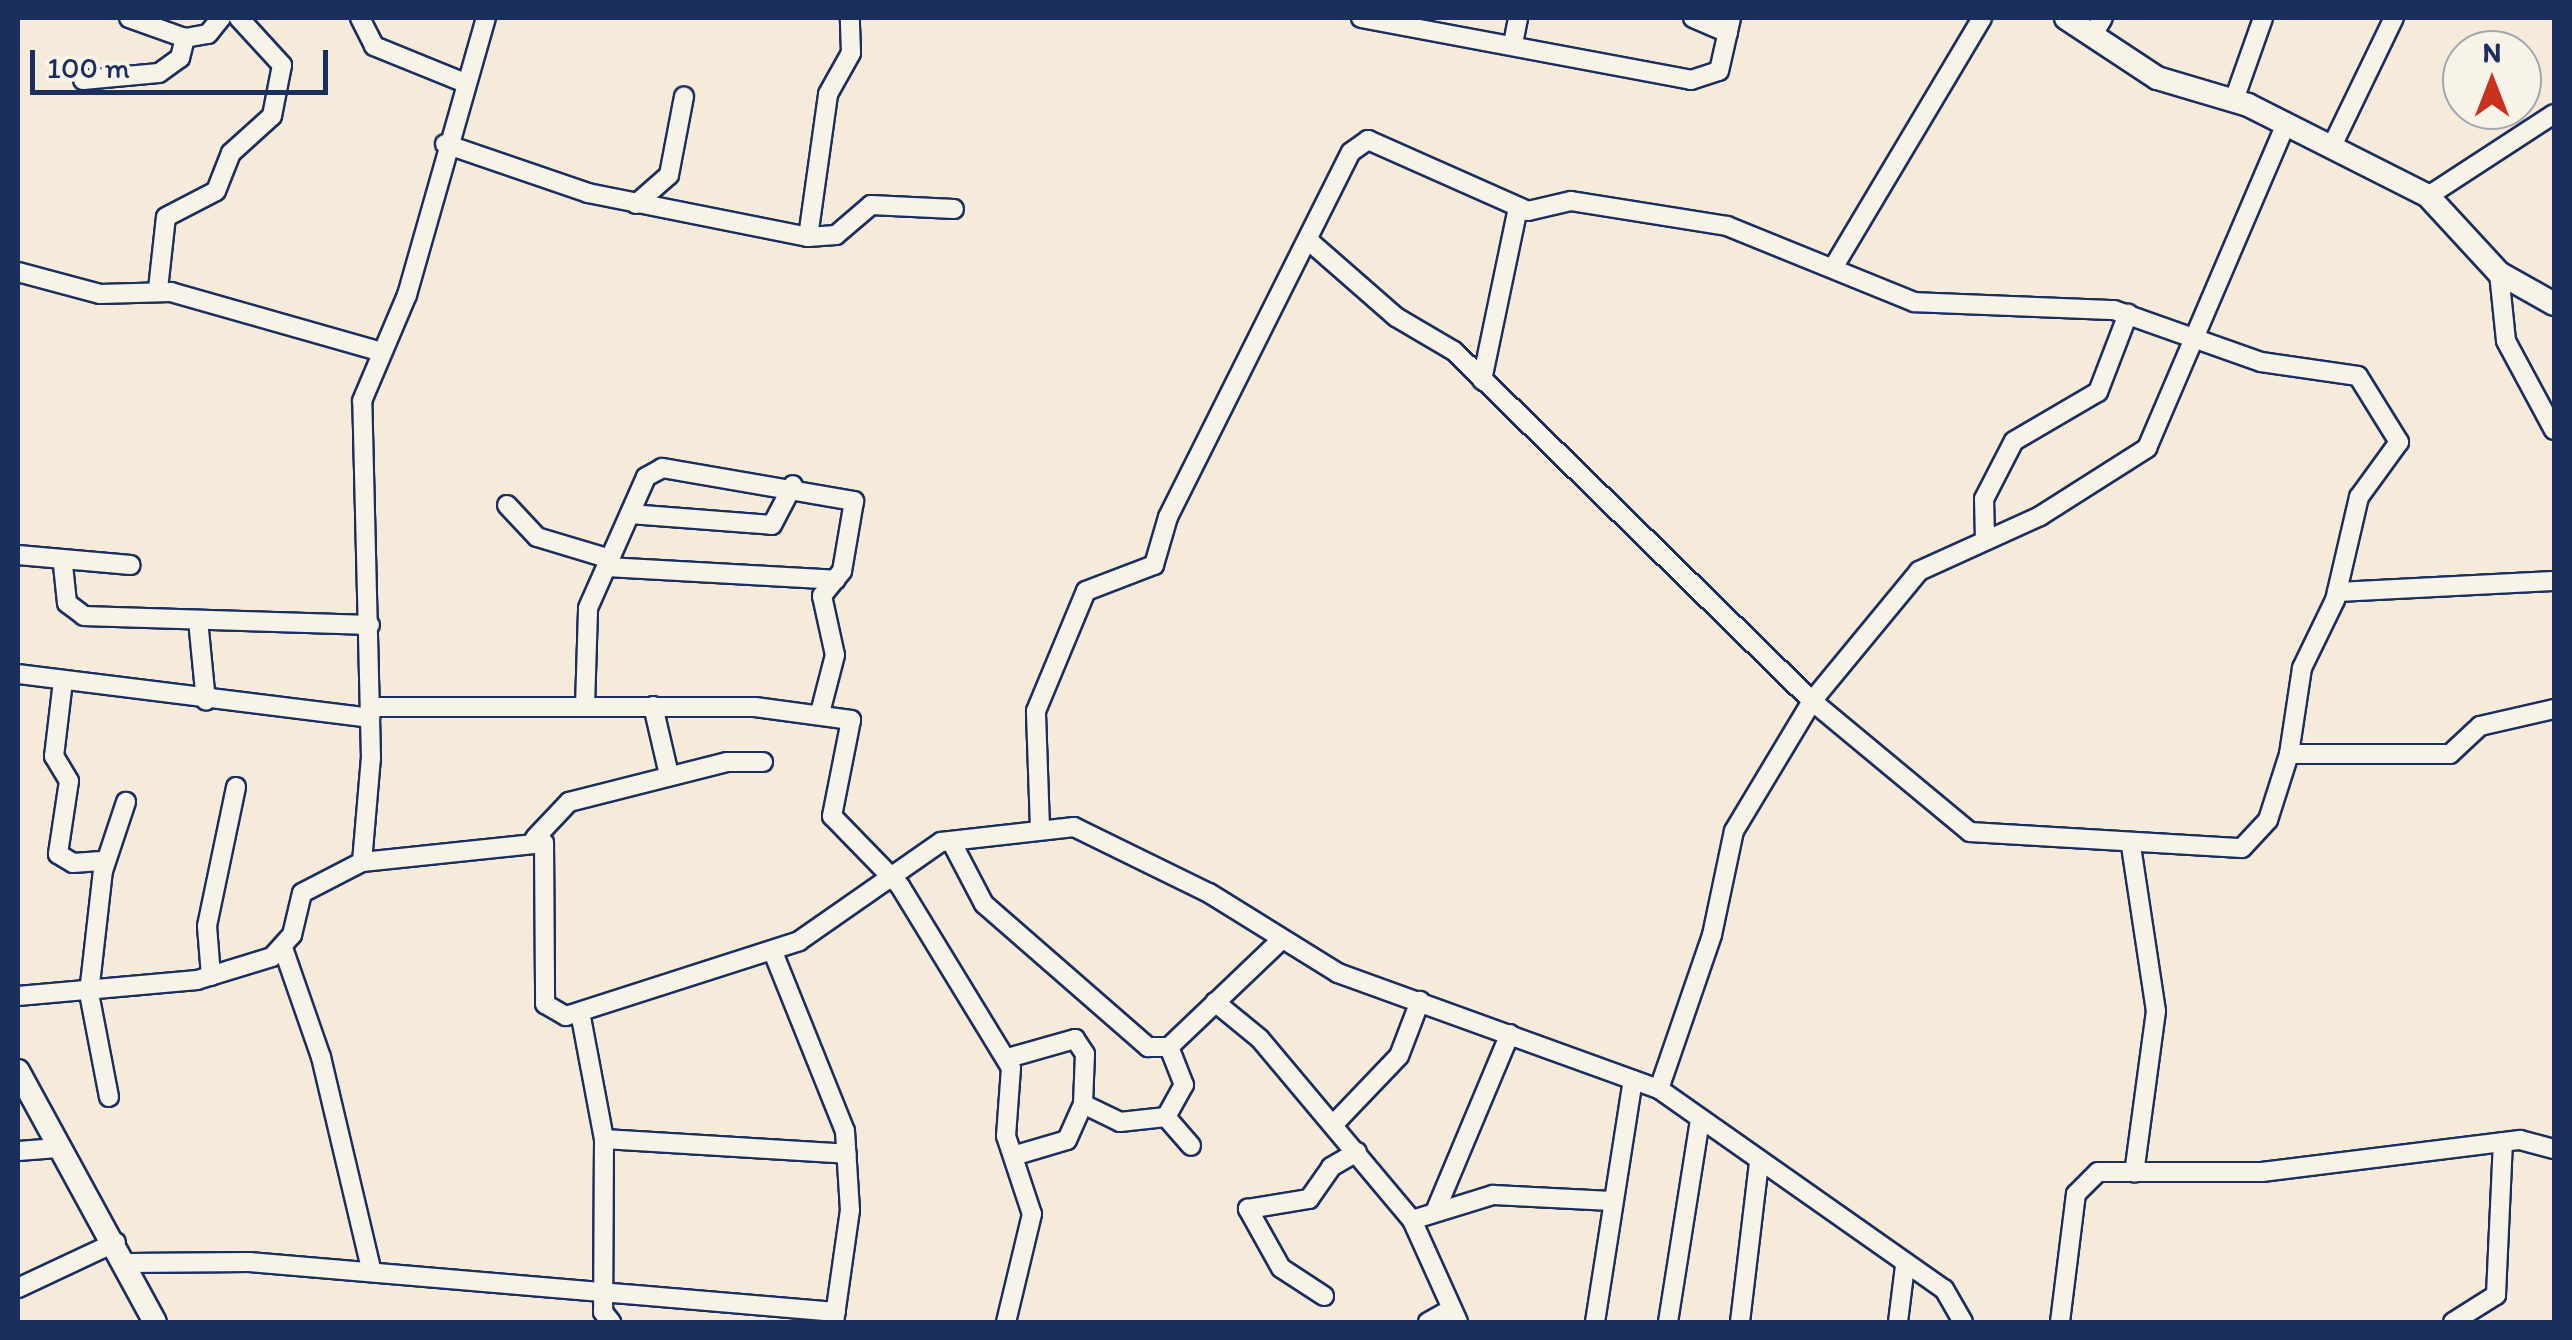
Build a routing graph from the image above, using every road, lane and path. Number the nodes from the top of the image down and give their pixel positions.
1 (128, 18) edge
2 (221, 18) edge
3 (239, 18) edge
4 (360, 18) edge
5 (486, 18) edge
6 (850, 18) edge
7 (1361, 18) edge
8 (1518, 18) edge
9 (1693, 18) edge
10 (1982, 18) edge
11 (2066, 18) edge
12 (2263, 18) edge
13 (2394, 18) edge
14 (1730, 25) edge
15 (2098, 27) edge
16 (185, 38) junction
17 (1513, 44) junction
18 (83, 80) dead end
19 (465, 84) junction
20 (684, 96) dead end
21 (2234, 100) junction
22 (2554, 114) edge
23 (2286, 123) junction
24 (446, 144) junction
25 (2332, 146) junction
26 (2428, 196) junction
27 (636, 204) junction
28 (1518, 208) junction
29 (954, 209) dead end
30 (808, 237) junction
31 (1308, 240) junction
32 (1833, 268) junction
33 (18, 272) edge
34 (2499, 272) junction
35 (158, 290) junction
36 (2554, 304) edge
37 (2128, 314) junction
38 (2194, 338) junction
39 (382, 352) junction
40 (1482, 380) junction
41 (2554, 430) edge
42 (793, 486) junction
43 (506, 505) dead end
44 (630, 514) junction
45 (1986, 539) junction
46 (18, 556) edge
47 (608, 563) junction
48 (131, 565) dead end
49 (63, 566) junction
50 (836, 580) junction
51 (2554, 580) edge
52 (2337, 592) junction
53 (198, 620) junction
54 (370, 625) junction
55 (18, 674) edge
56 (63, 681) junction
57 (206, 701) junction
58 (1812, 701) junction
59 (585, 706) junction
60 (654, 706) junction
61 (2554, 709) edge
62 (370, 712) junction
63 (820, 713) junction
64 (2289, 754) junction
65 (763, 762) dead end
66 (669, 776) junction
67 (236, 787) dead end
68 (126, 802) dead end
69 (1040, 828) junction
70 (536, 838) junction
71 (951, 840) junction
72 (2130, 846) junction
73 (105, 861) junction
74 (362, 862) junction
75 (890, 876) junction
76 (1281, 940) junction
77 (283, 948) junction
78 (773, 952) junction
79 (211, 976) junction
80 (89, 993) junction
81 (18, 996) edge
82 (1420, 1001) junction
83 (1215, 1002) junction
84 (580, 1012) junction
85 (1510, 1034) junction
86 (1169, 1047) junction
87 (1008, 1058) junction
88 (18, 1070) edge
89 (1633, 1080) junction
90 (1660, 1090) junction
91 (109, 1097) dead end
92 (1083, 1104) junction
93 (1166, 1116) junction
94 (1700, 1120) junction
95 (1333, 1124) junction
96 (604, 1139) junction
97 (2502, 1142) junction
98 (1191, 1146) dead end
99 (58, 1148) junction
100 (2554, 1149) edge
101 (18, 1151) edge
102 (1357, 1152) junction
103 (846, 1154) junction
104 (1013, 1156) junction
105 (1758, 1163) junction
106 (2134, 1173) junction
107 (1612, 1200) junction
108 (1435, 1212) junction
109 (1412, 1220) junction
110 (116, 1242) junction
111 (128, 1263) junction
112 (1905, 1266) junction
113 (372, 1272) junction
114 (18, 1288) edge
115 (603, 1290) junction
116 (1324, 1296) dead end
117 (1454, 1316) edge
118 (835, 1317) edge
119 (155, 1322) edge
120 (611, 1322) edge
121 (1006, 1322) edge
122 (1428, 1322) edge
123 (1595, 1322) edge
124 (1668, 1322) edge
125 (1740, 1322) edge
126 (1898, 1322) edge
127 (1963, 1322) edge
128 (2060, 1322) edge
129 (2453, 1322) edge

1 - 16 street
2 - 16 street
3 - 35 street
4 - 19 street
5 - 19 street
6 - 30 street
7 - 17 street
8 - 17 street
9 - 14 street
10 - 32 street
11 - 15 street
12 - 21 street
13 - 25 street
14 - 17 street
15 - 21 street
16 - 18 street
19 - 24 street
20 - 27 street
21 - 23 street
22 - 26 street
23 - 25 street
23 - 38 street
24 - 27 street
24 - 39 street
25 - 26 street
26 - 34 street
27 - 30 street
28 - 31 street
28 - 32 street
28 - 40 street
29 - 30 street
31 - 40 street
31 - 69 street
32 - 37 street
33 - 35 street
34 - 36 street
34 - 41 street
35 - 39 street
37 - 38 street
37 - 45 street
38 - 45 street
38 - 52 street
39 - 54 street
40 - 58 street
42 - 44 street
42 - 44 street
42 - 50 street
43 - 47 street
44 - 47 street
45 - 58 street
46 - 49 street
47 - 50 street
47 - 59 street
48 - 49 street
49 - 53 street
50 - 63 street
51 - 52 street
52 - 64 street
53 - 54 street
53 - 57 street
54 - 62 street
55 - 56 street
56 - 57 street
56 - 73 street
57 - 62 street
58 - 72 street
58 - 90 street
59 - 60 street
59 - 62 street
60 - 63 street
60 - 66 street
61 - 64 street
62 - 74 street
63 - 75 street
64 - 72 street
65 - 66 street
66 - 70 street
67 - 79 street
68 - 73 street
69 - 71 street
69 - 76 street
70 - 74 street
70 - 84 street
71 - 75 street
71 - 86 street
72 - 106 street
73 - 80 street
74 - 77 street
75 - 78 street
75 - 87 street
76 - 82 street
76 - 83 street
77 - 79 street
77 - 113 street
78 - 84 street
78 - 103 street
79 - 80 street
80 - 81 street
80 - 91 street
82 - 85 street
82 - 95 street
83 - 86 street
83 - 95 street
84 - 96 street
85 - 89 street
85 - 108 street
86 - 93 street
87 - 92 street
87 - 104 street
88 - 99 street
89 - 90 street
89 - 107 street
90 - 94 street
92 - 93 street
92 - 104 street
93 - 98 street
94 - 105 street
94 - 124 street
95 - 102 street
96 - 103 street
96 - 115 street
97 - 100 street
97 - 106 street
97 - 129 street
99 - 101 street
99 - 110 street
102 - 109 street
102 - 116 street
103 - 118 street
104 - 121 street
105 - 112 street
105 - 125 street
106 - 128 street
107 - 108 street
107 - 123 street
108 - 109 street
109 - 117 street
110 - 111 street
110 - 114 street
111 - 113 street
111 - 119 street
112 - 126 street
112 - 127 street
113 - 115 street
115 - 118 street
115 - 120 street
117 - 122 street

